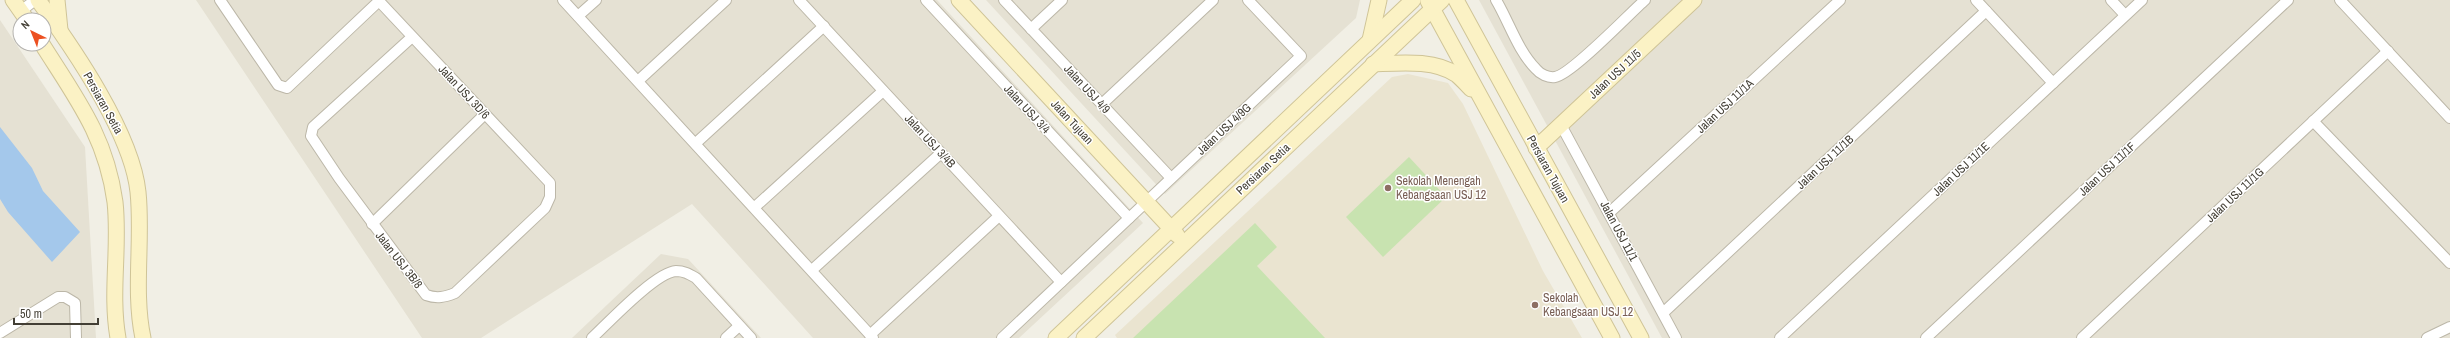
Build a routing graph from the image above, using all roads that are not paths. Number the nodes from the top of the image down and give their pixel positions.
1 (35, 0) edge
2 (38, 0) edge
3 (57, 0) edge
4 (220, 0) edge
5 (563, 0) edge
6 (596, 0) edge
7 (726, 0) edge
8 (799, 0) edge
9 (926, 0) edge
10 (959, 0) edge
11 (1004, 0) edge
12 (1062, 0) edge
13 (1213, 0) edge
14 (1248, 0) edge
15 (1379, 0) edge
16 (1413, 0) edge
17 (1456, 0) edge
18 (1645, 0) edge
19 (1694, 0) edge
20 (1840, 0) edge
21 (1976, 0) edge
22 (2111, 0) edge
23 (2142, 0) edge
24 (2288, 0) edge
25 (2340, 0) edge
26 (378, 1) edge
27 (1499, 1) edge
28 (1434, 3) edge
29 (20, 10) edge
30 (1986, 11) junction
31 (2125, 15) junction
32 (578, 16) junction
33 (824, 26) junction
34 (1031, 29) junction
35 (60, 30) junction
36 (412, 37) junction
37 (1370, 40) junction
38 (2388, 51) junction
39 (47, 52) edge
40 (1373, 64) junction
41 (639, 80) junction
42 (2053, 83) junction
43 (884, 91) junction
44 (1483, 102) junction
45 (1102, 104) junction
46 (485, 114) junction
47 (2450, 118) edge
48 (2313, 121) junction
49 (1561, 125) junction
50 (696, 143) junction
51 (1536, 148) junction
52 (941, 153) junction
53 (1172, 178) junction
54 (550, 183) joint
55 (1146, 202) junction
56 (755, 207) junction
57 (1609, 213) junction
58 (999, 216) junction
59 (1129, 218) junction
60 (372, 224) junction
61 (1171, 229) junction
62 (1184, 243) junction
63 (2450, 263) edge
64 (812, 270) junction
65 (1061, 282) junction
66 (1663, 313) junction
67 (1070, 325) junction
68 (739, 326) junction
69 (2450, 327) edge
70 (0, 333) edge
71 (1090, 336) edge
72 (872, 337) edge
73 (76, 338) edge
74 (118, 338) edge
75 (143, 338) edge
76 (592, 338) edge
77 (726, 338) edge
78 (751, 338) edge
79 (1002, 338) edge
80 (1056, 338) edge
81 (1612, 338) edge
82 (1641, 338) edge
83 (1676, 338) edge
84 (1780, 338) edge
85 (1926, 338) edge
86 (2082, 338) edge
87 (2427, 338) edge

1 - 29 street
2 - 35 main road, Persiaran Setia
3 - 35 main road
4 - 26 street
5 - 32 street
6 - 32 street
7 - 41 street
8 - 33 street, Jalan USJ 3/4B
9 - 59 street, Jalan USJ 3/4
10 - 55 main road, Jalan Tujuan
11 - 34 street, Jalan USJ 4/9
12 - 34 street
13 - 45 street
14 - 53 street, Jalan USJ 4/9G
15 - 37 main road
16 - 37 main road, Persiaran Setia
17 - 51 main road, Persiaran Tujuan
18 - 27 street
19 - 49 main road, Jalan USJ 11/5
20 - 57 street, Jalan USJ 11/1A
21 - 30 street
22 - 31 street
23 - 31 street, Jalan USJ 11/1E
24 - 85 street, Jalan USJ 11/1F
25 - 38 street
26 - 36 street, Jalan USJ 3D/6
28 - 40 main road, Persiaran Setia
28 - 44 main road, Persiaran Tujuan
30 - 42 street
30 - 66 street, Jalan USJ 11/1B
31 - 42 street, Jalan USJ 11/1E
32 - 41 street
33 - 43 street, Jalan USJ 3/4B
33 - 50 street
34 - 45 street, Jalan USJ 4/9
35 - 75 main road, Persiaran Setia
36 - 46 street, Jalan USJ 3D/6
36 - 60 street, Jalan USJ 3B/8
37 - 61 main road, Persiaran Setia
38 - 47 street
38 - 48 street, Jalan USJ 11/1G
39 - 74 main road, Persiaran Setia
40 - 44 main road
40 - 62 main road, Persiaran Setia
41 - 50 street
42 - 84 street, Jalan USJ 11/1E
43 - 52 street, Jalan USJ 3/4B
43 - 56 street
44 - 81 main road, Persiaran Tujuan
45 - 53 street, Jalan USJ 4/9
46 - 54 street, Jalan USJ 3D/6
46 - 60 street
48 - 63 street
48 - 86 street, Jalan USJ 11/1G
49 - 51 main road, Jalan USJ 11/5
49 - 57 street, Jalan USJ 11/1
50 - 56 street
51 - 82 main road, Persiaran Tujuan
52 - 58 street, Jalan USJ 3/4B
52 - 64 street
53 - 55 street, Jalan USJ 4/9G
54 - 60 street, Jalan USJ 3B/8
55 - 59 street, Jalan USJ 4/9G
55 - 61 main road, Jalan Tujuan
56 - 64 street
57 - 66 street, Jalan USJ 11/1
58 - 65 street, Jalan USJ 3/4B
58 - 72 street
59 - 65 street, Jalan USJ 4/9G
61 - 62 main road, Jalan Tujuan
61 - 67 main road, Persiaran Setia
62 - 71 main road, Persiaran Setia
64 - 72 street
65 - 79 street, Jalan USJ 4/9G
66 - 83 street, Jalan USJ 11/1
67 - 71 main road
67 - 80 main road, Persiaran Setia
68 - 76 street
68 - 77 street
68 - 78 street
69 - 87 street
70 - 73 street

